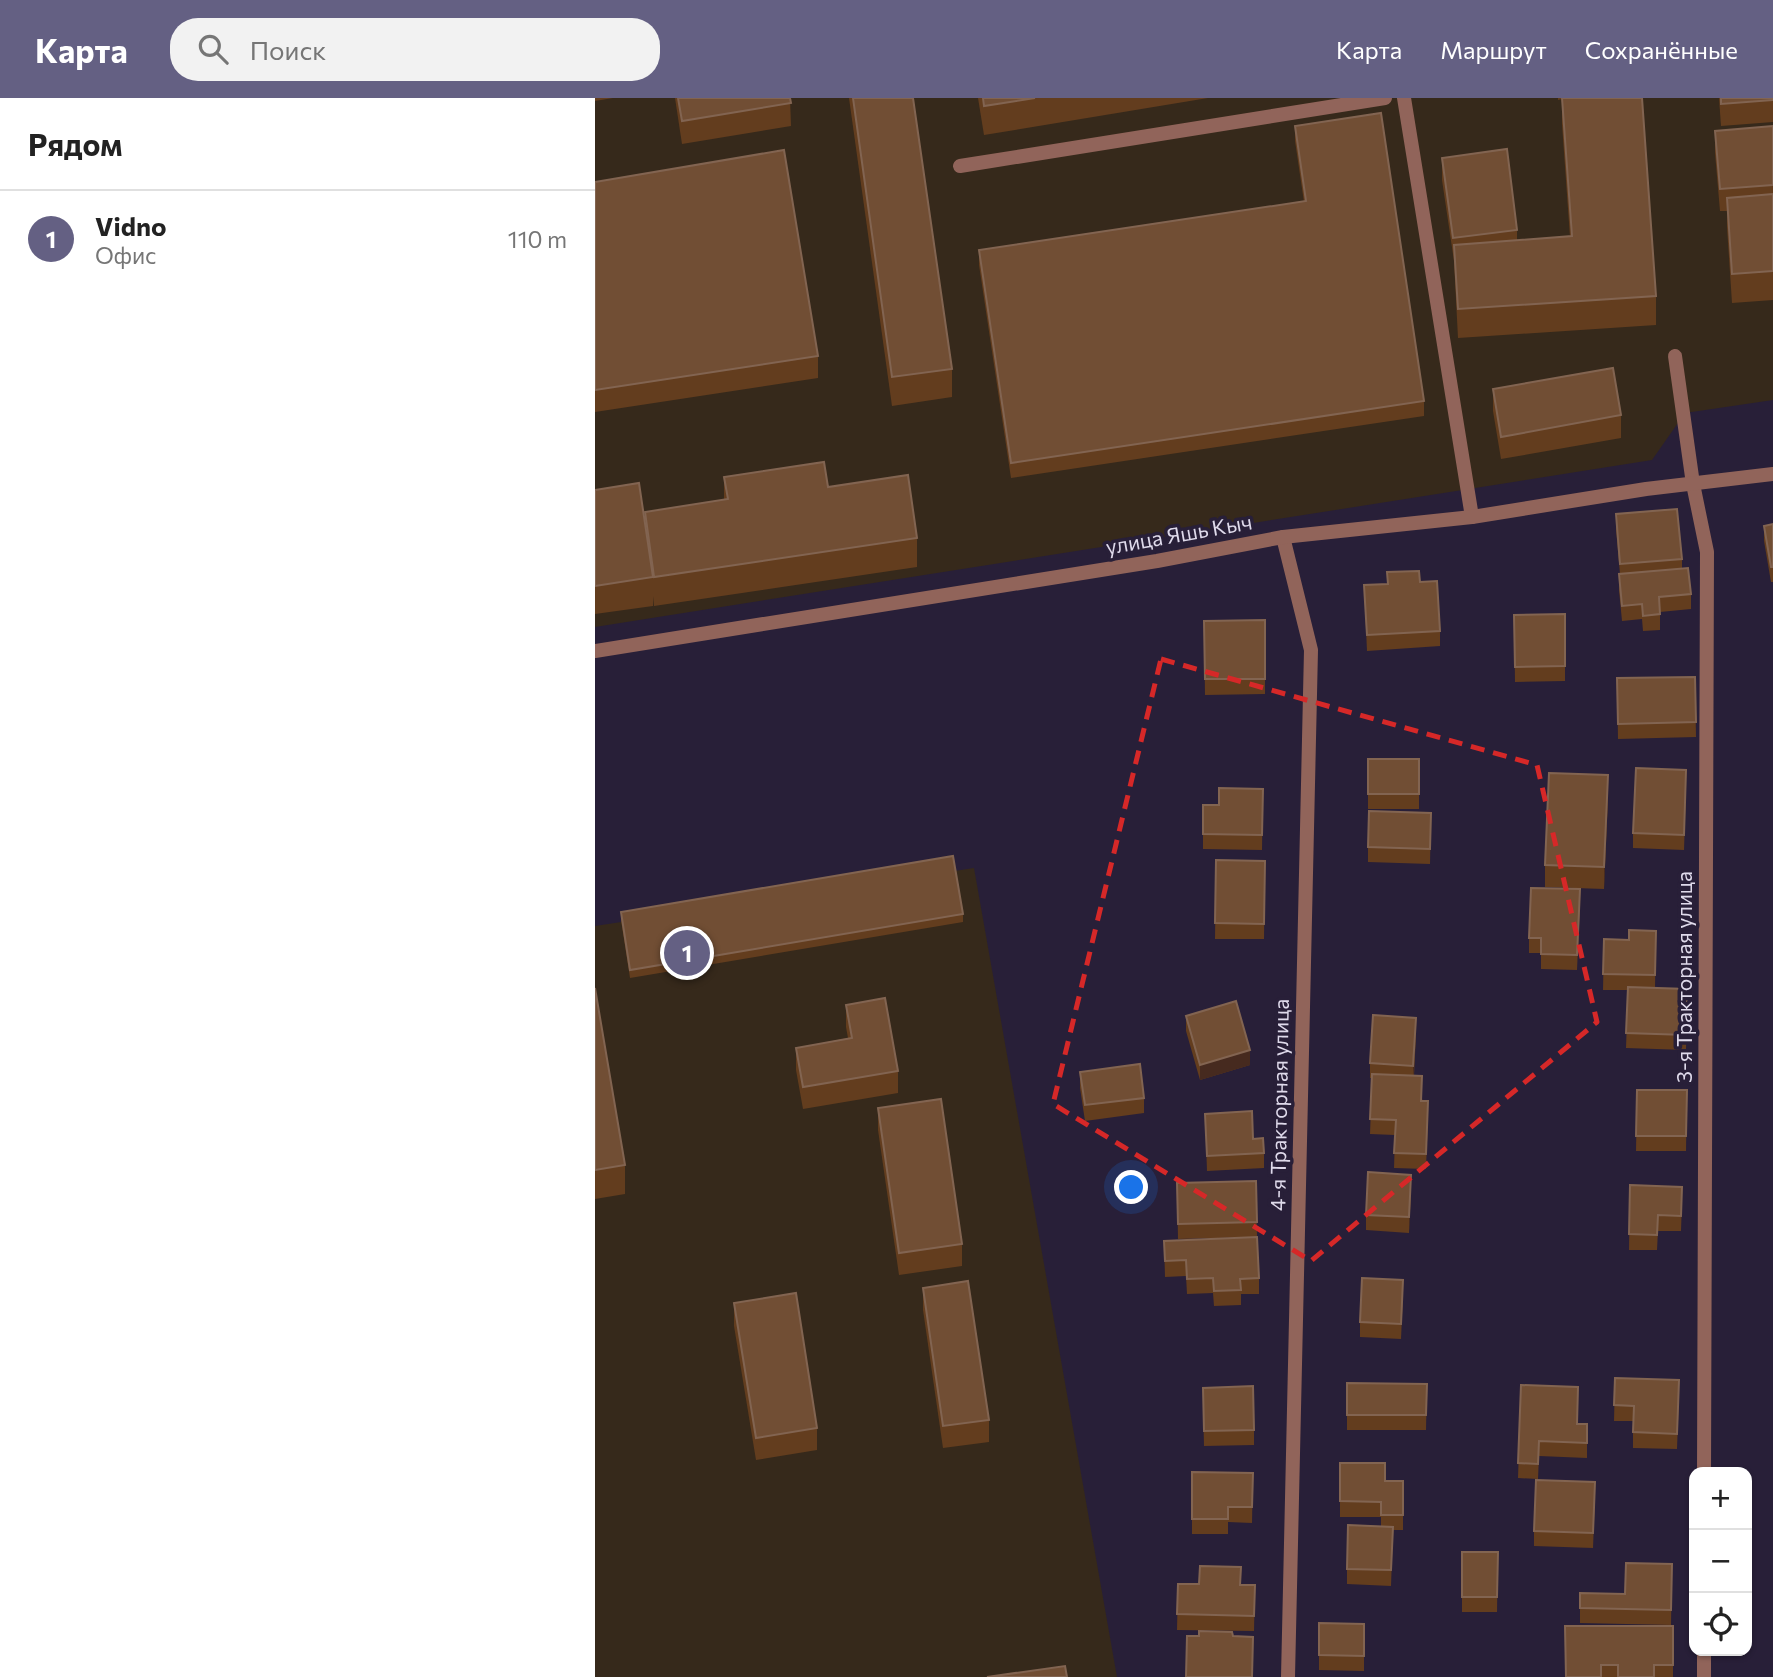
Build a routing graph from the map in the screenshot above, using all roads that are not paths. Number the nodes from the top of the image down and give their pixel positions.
1 (1385, 98) edge
2 (1404, 98) edge
3 (960, 166) dead end
4 (1675, 356) dead end
5 (1773, 474) edge
6 (1693, 484) junction
7 (1472, 517) junction
8 (1283, 537) junction
9 (595, 651) edge
10 (1704, 1467) edge
11 (1704, 1656) edge
12 (1288, 1677) edge
13 (1704, 1677) edge

1 - 3 street
2 - 7 street
4 - 6 street, 3-я Тракторная улица
5 - 6 street, улица Яшь Кыч
6 - 7 street, улица Яшь Кыч
6 - 10 street, 3-я Тракторная улица
7 - 8 street, улица Яшь Кыч
8 - 9 street, улица Яшь Кыч
8 - 12 street, 4-я Тракторная улица
11 - 13 street

